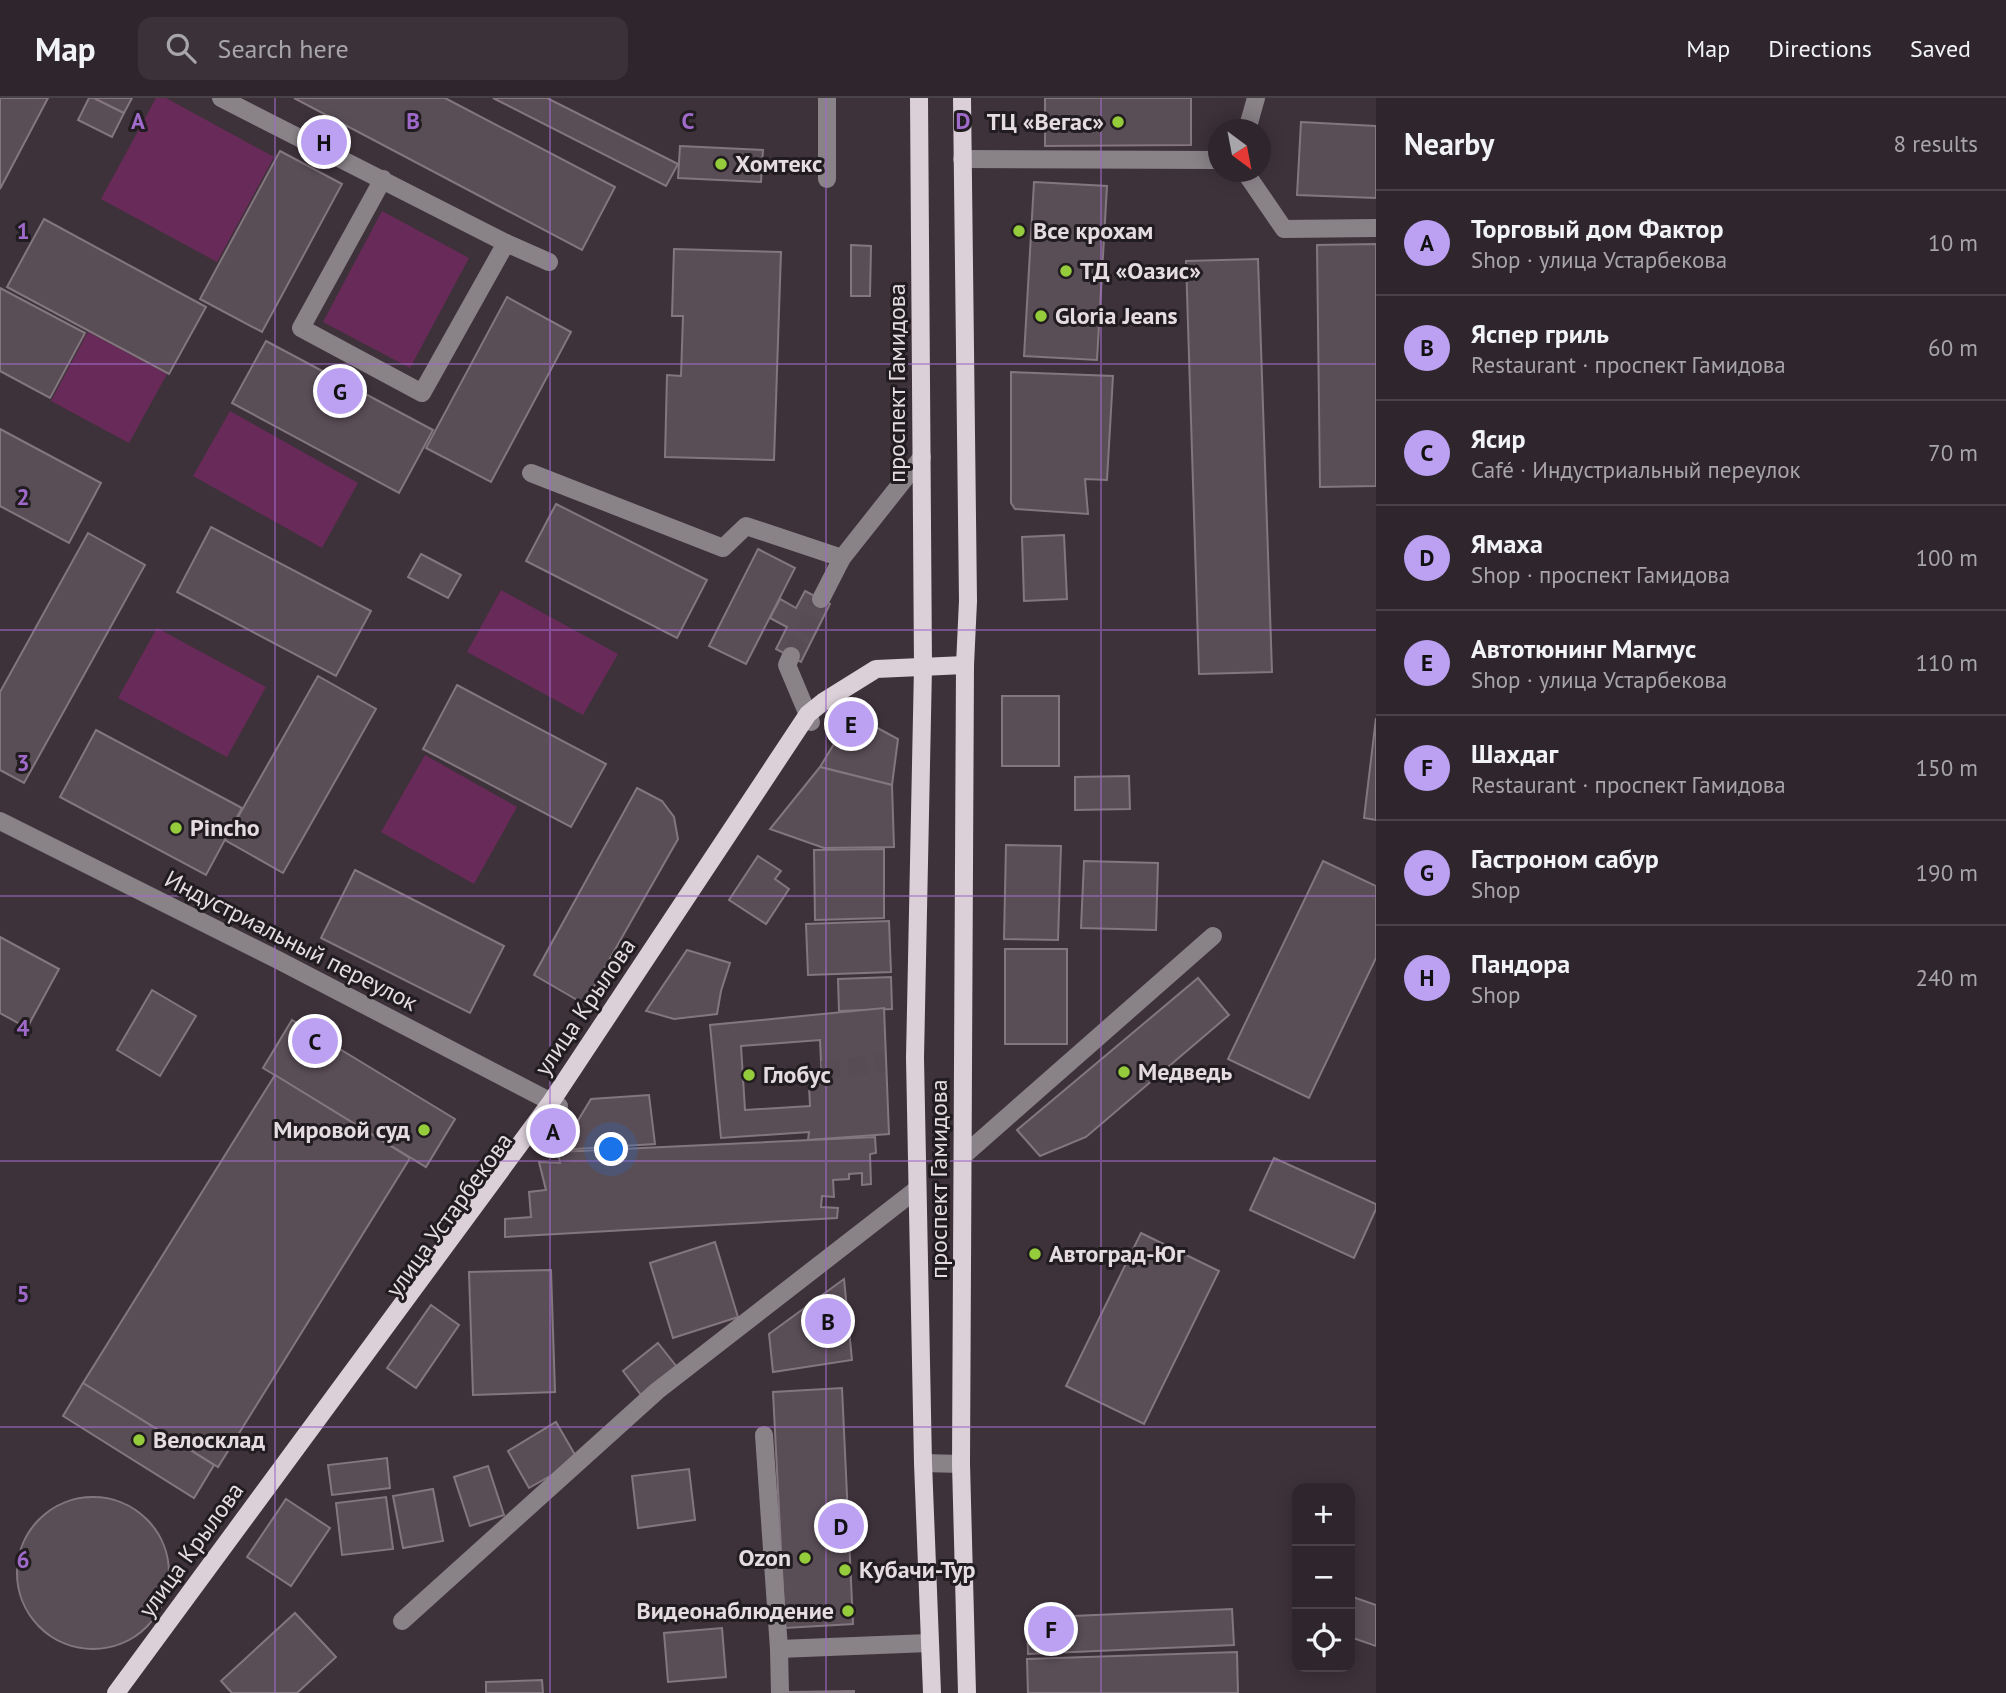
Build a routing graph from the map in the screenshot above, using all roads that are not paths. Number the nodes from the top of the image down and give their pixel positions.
1 (221, 98) edge
2 (827, 98) edge
3 (919, 98) edge
4 (962, 98) edge
5 (1256, 98) edge
6 (1250, 119) edge
7 (962, 159) junction
8 (1208, 160) edge
9 (383, 178) junction
10 (827, 179) dead end
11 (1252, 182) edge
12 (1376, 228) edge
13 (506, 243) junction
14 (549, 262) dead end
15 (922, 457) junction
16 (531, 473) dead end
17 (842, 558) junction
18 (821, 599) tunnel mouth
19 (791, 656) tunnel mouth
20 (965, 669) junction
21 (923, 670) junction
22 (810, 718) junction
23 (0, 821) edge
24 (1213, 936) dead end
25 (555, 1104) junction
26 (963, 1156) junction
27 (917, 1189) junction
28 (764, 1435) dead end
29 (923, 1463) junction
30 (961, 1464) junction
31 (402, 1621) dead end
32 (929, 1643) junction
33 (779, 1649) junction
34 (116, 1693) edge
35 (130, 1693) edge
36 (780, 1693) edge
37 (932, 1693) edge
38 (967, 1693) edge

1 - 9 street
2 - 10 street
3 - 15 main road, проспект Гамидова
4 - 7 main road, проспект Гамидова
5 - 6 street
7 - 8 street
7 - 20 main road, проспект Гамидова
9 - 13 street
9 - 13 street
11 - 12 street
13 - 14 street
15 - 17 street
15 - 21 main road, проспект Гамидова
16 - 17 street
17 - 18 street
19 - 22 street
20 - 21 main road
20 - 26 main road, проспект Гамидова
21 - 22 main road, улица Крылова
21 - 27 main road, проспект Гамидова
22 - 25 main road, улица Крылова
23 - 25 street, Индустриальный переулок
24 - 26 street
25 - 34 main road, улица Крылова
25 - 35 main road, улица Устарбекова
26 - 30 main road, проспект Гамидова
27 - 29 main road, проспект Гамидова
27 - 31 street
28 - 33 street
29 - 30 street
29 - 32 main road, проспект Гамидова
30 - 38 main road, проспект Гамидова
32 - 33 street
32 - 37 main road, проспект Гамидова
33 - 36 street

